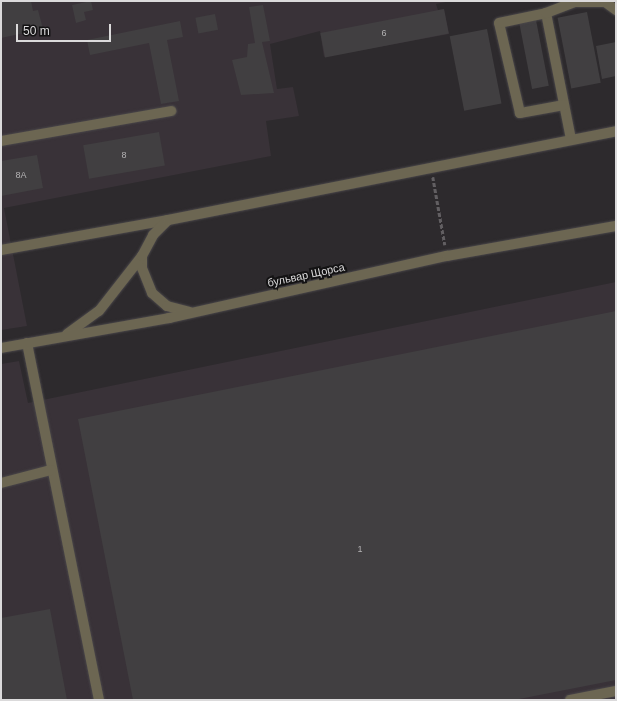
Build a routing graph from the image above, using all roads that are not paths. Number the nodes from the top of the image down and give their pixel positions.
1 (616, 10) edge
2 (546, 13) junction
3 (564, 105) junction
4 (171, 111) dead end
5 (616, 131) edge
6 (571, 139) junction
7 (1, 141) edge
8 (168, 220) junction
9 (616, 226) edge
10 (1, 250) edge
11 (142, 256) junction
12 (191, 312) junction
13 (64, 336) junction
14 (28, 343) junction
15 (1, 348) edge
16 (51, 470) junction
17 (1, 482) edge
18 (616, 690) edge
19 (99, 700) edge
20 (570, 700) edge

1 - 2 street
2 - 3 street
2 - 3 street
3 - 6 street
4 - 7 street
5 - 6 street
6 - 8 street
8 - 10 street
8 - 11 street
9 - 12 street, бульвар Щорса
11 - 12 street
11 - 13 street
12 - 13 street, бульвар Щорса
13 - 14 street, бульвар Щорса
14 - 15 street, бульвар Щорса
14 - 16 street
16 - 17 street
16 - 19 street
18 - 20 street

